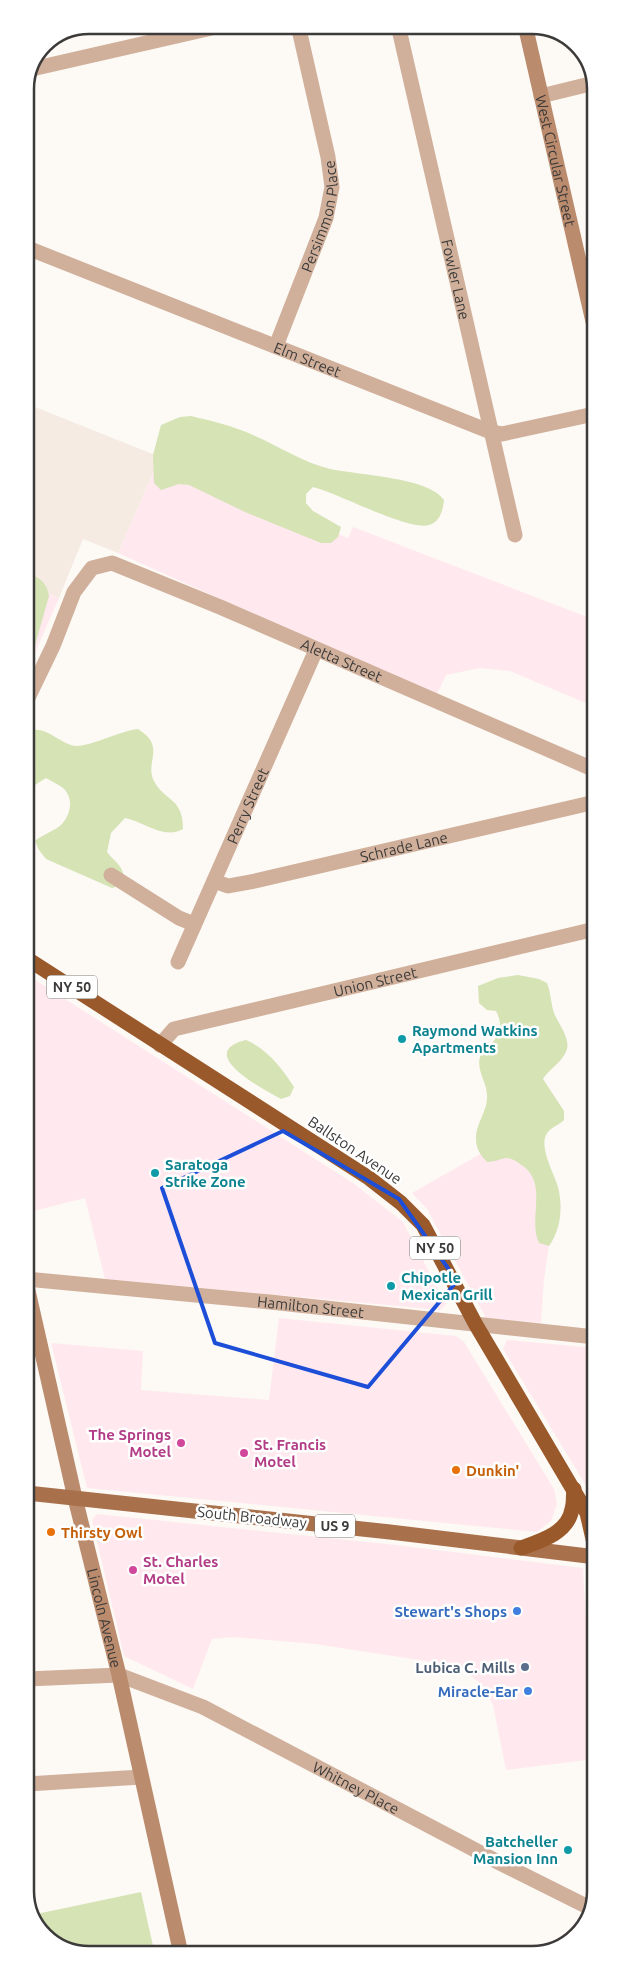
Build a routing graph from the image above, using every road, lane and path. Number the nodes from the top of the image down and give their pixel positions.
1 (186, 34) edge
2 (300, 34) edge
3 (400, 34) edge
4 (527, 34) edge
5 (38, 68) edge
6 (587, 85) edge
7 (540, 96) junction
8 (34, 251) edge
9 (587, 296) edge
10 (276, 346) junction
11 (587, 416) edge
12 (492, 432) junction
13 (515, 535) dead end
14 (316, 650) junction
15 (34, 685) edge
16 (587, 767) edge
17 (587, 804) edge
18 (111, 876) dead end
19 (214, 881) junction
20 (194, 924) junction
21 (587, 931) edge
22 (178, 962) dead end
23 (34, 963) edge
24 (160, 1045) junction
25 (34, 1282) edge
26 (34, 1316) edge
27 (476, 1325) junction
28 (587, 1336) edge
29 (574, 1489) junction
30 (34, 1494) edge
31 (75, 1498) junction
32 (587, 1513) edge
33 (521, 1548) junction
34 (587, 1556) edge
35 (119, 1675) junction
36 (34, 1679) edge
37 (141, 1777) junction
38 (34, 1784) edge
39 (585, 1906) edge
40 (178, 1946) edge

1 - 5 street
2 - 10 street, Persimmon Place
3 - 12 street, Fowler Lane
4 - 7 street, West Circular Street
6 - 7 street
7 - 9 street, West Circular Street
8 - 10 street, Elm Street
10 - 12 street, Elm Street
11 - 12 street, Elm Street
12 - 13 street, Fowler Lane
14 - 15 street, Aletta Street
14 - 16 street, Aletta Street
14 - 19 street, Perry Street
17 - 19 street, Schrade Lane
18 - 20 street
19 - 20 street, Perry Street
20 - 22 street, Perry Street
21 - 24 street, Union Street
23 - 24 highway, Ballston Avenue / NY 50
24 - 27 highway, Ballston Avenue / NY 50
25 - 27 street, Hamilton Street
26 - 31 street, Lincoln Avenue
27 - 28 street, Hamilton Street
27 - 29 highway, Ballston Avenue / NY 50
29 - 32 highway, Ballston Avenue / NY 50
29 - 33 highway
30 - 31 main road, South Broadway / US 9
31 - 33 main road, South Broadway / US 9
31 - 35 street, Lincoln Avenue
33 - 34 main road, South Broadway / US 9
35 - 36 street
35 - 37 street, Lincoln Avenue
35 - 39 street, Whitney Place
37 - 38 street
37 - 40 street, Lincoln Avenue

